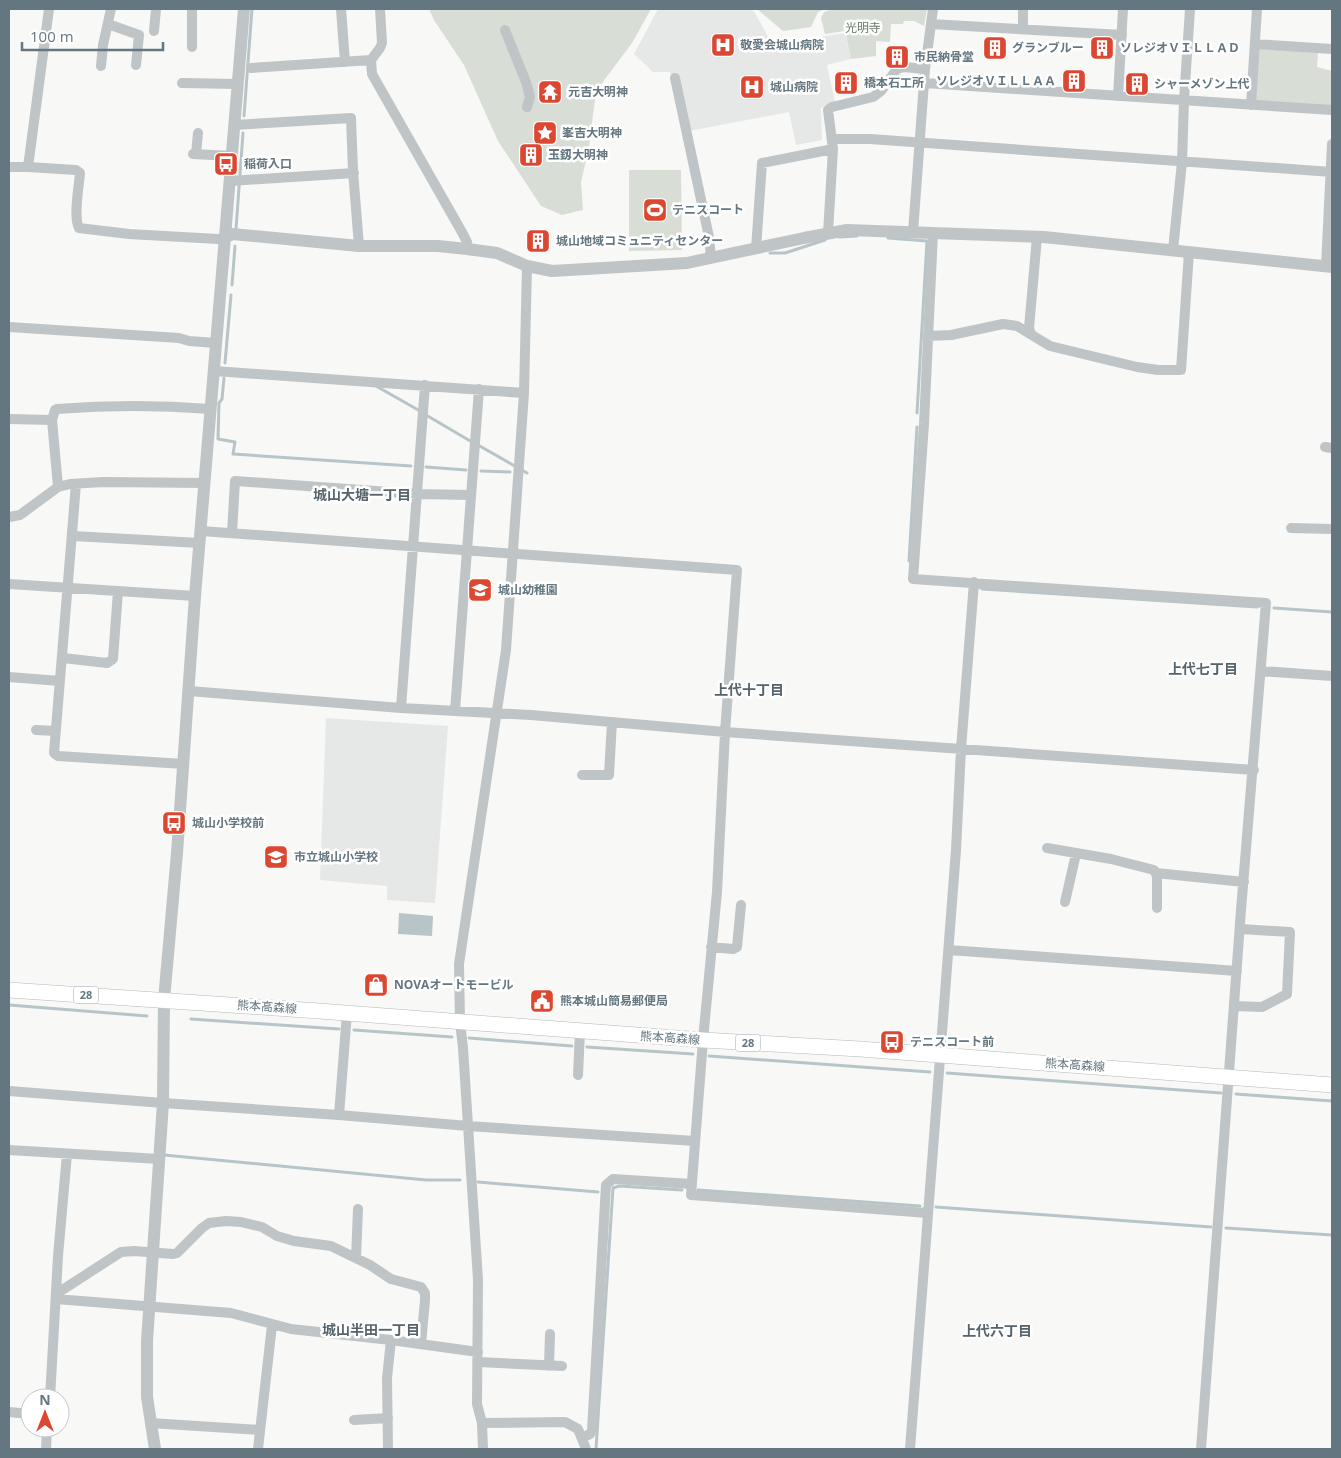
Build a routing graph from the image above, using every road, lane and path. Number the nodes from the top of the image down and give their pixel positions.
1 (49, 9) edge
2 (111, 9) edge
3 (156, 9) edge
4 (192, 9) edge
5 (244, 9) edge
6 (341, 9) edge
7 (380, 9) edge
8 (933, 9) edge
9 (1023, 9) edge
10 (1123, 9) edge
11 (1190, 9) edge
12 (1257, 9) edge
13 (108, 24) junction
14 (931, 24) junction
15 (1022, 29) junction
16 (505, 30) dead end
17 (154, 31) dead end
18 (1122, 35) junction
19 (1255, 44) junction
20 (192, 48) dead end
21 (1332, 49) edge
22 (371, 60) junction
23 (344, 62) junction
24 (136, 65) dead end
25 (101, 66) dead end
26 (245, 68) junction
27 (926, 69) junction
28 (676, 78) dead end
29 (182, 82) dead end
30 (925, 83) junction
31 (237, 84) junction
32 (1118, 96) junction
33 (1184, 100) junction
34 (1251, 105) junction
35 (527, 107) dead end
36 (1332, 110) edge
37 (234, 125) junction
38 (198, 132) dead end
39 (920, 143) junction
40 (833, 144) junction
41 (1332, 144) edge
42 (232, 156) junction
43 (1182, 162) junction
44 (9, 167) edge
45 (28, 167) junction
46 (1331, 172) edge
47 (354, 173) junction
48 (236, 180) junction
49 (913, 232) junction
50 (828, 233) junction
51 (933, 233) junction
52 (1037, 237) junction
53 (225, 238) junction
54 (359, 246) junction
55 (467, 248) junction
56 (756, 249) junction
57 (1173, 250) junction
58 (1189, 252) junction
59 (712, 258) junction
60 (527, 266) junction
61 (1329, 267) edge
62 (9, 326) edge
63 (1031, 334) junction
64 (928, 336) junction
65 (216, 343) junction
66 (214, 371) junction
67 (425, 385) junction
68 (479, 389) junction
69 (524, 392) junction
70 (210, 409) junction
71 (9, 419) edge
72 (52, 420) junction
73 (205, 483) junction
74 (76, 484) junction
75 (58, 487) junction
76 (417, 494) junction
77 (471, 495) junction
78 (9, 517) edge
79 (1291, 528) dead end
80 (1332, 529) edge
81 (232, 533) junction
82 (73, 536) junction
83 (200, 537) junction
84 (413, 546) junction
85 (467, 550) junction
86 (512, 553) junction
87 (974, 582) junction
88 (9, 584) edge
89 (69, 588) junction
90 (118, 591) junction
91 (195, 596) junction
92 (63, 658) junction
93 (1261, 671) junction
94 (1332, 676) edge
95 (9, 677) edge
96 (60, 681) junction
97 (189, 691) junction
98 (401, 708) junction
99 (455, 711) junction
100 (496, 713) junction
101 (612, 722) junction
102 (36, 730) dead end
103 (56, 731) junction
104 (725, 732) junction
105 (961, 749) junction
106 (184, 764) junction
107 (1254, 770) junction
108 (582, 775) dead end
109 (1047, 848) dead end
110 (1076, 854) junction
111 (1156, 873) junction
112 (1244, 882) junction
113 (1065, 902) dead end
114 (741, 905) dead end
115 (1157, 908) dead end
116 (1241, 929) junction
117 (711, 947) junction
118 (948, 950) junction
119 (1237, 971) junction
120 (9, 990) edge
121 (164, 1000) junction
122 (1235, 1006) junction
123 (348, 1013) junction
124 (460, 1022) junction
125 (580, 1031) junction
126 (703, 1040) junction
127 (940, 1055) junction
128 (578, 1075) dead end
129 (1230, 1077) junction
130 (1332, 1085) edge
131 (9, 1091) edge
132 (163, 1104) junction
133 (339, 1115) junction
134 (468, 1126) junction
135 (695, 1141) junction
136 (9, 1150) edge
137 (67, 1154) junction
138 (159, 1159) junction
139 (692, 1184) junction
140 (358, 1209) dead end
141 (928, 1213) junction
142 (154, 1252) junction
143 (356, 1258) junction
144 (56, 1297) junction
145 (150, 1308) junction
146 (272, 1325) junction
147 (550, 1334) dead end
148 (391, 1340) junction
149 (421, 1344) junction
150 (478, 1357) junction
151 (549, 1366) junction
152 (562, 1366) dead end
153 (51, 1388) edge
154 (388, 1418) junction
155 (354, 1420) dead end
156 (150, 1423) junction
157 (482, 1423) junction
158 (260, 1430) junction
159 (582, 1438) junction
160 (155, 1449) edge
161 (258, 1449) edge
162 (388, 1449) edge
163 (482, 1449) edge
164 (586, 1449) edge
165 (910, 1449) edge
166 (1201, 1449) edge

1 - 45 street
2 - 13 street
3 - 17 street
4 - 20 street
5 - 26 street
6 - 23 street
7 - 22 street
8 - 14 street
9 - 15 street
10 - 18 street
11 - 33 street
12 - 19 street
13 - 24 street
13 - 25 street
14 - 15 street
14 - 27 street
15 - 18 street
16 - 35 street
18 - 32 street
19 - 21 street
19 - 34 street
22 - 23 street
22 - 55 street
23 - 26 street
26 - 31 street
27 - 30 street
27 - 40 street
28 - 59 street
29 - 31 street
30 - 32 street
30 - 39 street
31 - 37 street
32 - 33 street
33 - 34 street
33 - 43 street
34 - 36 street
37 - 42 street
37 - 47 street
38 - 42 street
39 - 40 street
39 - 43 street
39 - 49 street
40 - 50 street
40 - 56 street
41 - 46 street
42 - 48 street
43 - 46 street
43 - 57 street
44 - 45 street
45 - 53 street
46 - 61 street
47 - 48 street
47 - 54 street
48 - 53 street
49 - 50 street
49 - 51 street
50 - 56 street
51 - 52 street
51 - 64 street
52 - 57 street
52 - 63 street
53 - 54 street
53 - 65 street
54 - 55 street
55 - 60 street
56 - 59 street
57 - 58 street
58 - 61 street
58 - 63 street
59 - 60 street
60 - 69 street
62 - 65 street
63 - 64 street
64 - 87 street
65 - 66 street
66 - 67 street
66 - 70 street
67 - 68 street
67 - 76 street
68 - 69 street
68 - 77 street
69 - 86 street
70 - 72 street
70 - 73 street
71 - 72 street
72 - 75 street
73 - 74 street
73 - 83 street
74 - 75 street
74 - 82 street
75 - 78 street
76 - 77 street
76 - 81 street
76 - 84 street
77 - 85 street
79 - 80 street
81 - 83 street
81 - 84 street
82 - 83 street
82 - 89 street
83 - 91 street
84 - 85 street
84 - 98 street
85 - 86 street
85 - 99 street
86 - 100 street
86 - 104 street
87 - 93 street
87 - 105 street
88 - 89 street
89 - 90 street
89 - 92 street
90 - 91 street
90 - 92 street
91 - 97 street
92 - 96 street
93 - 94 street
93 - 107 street
95 - 96 street
96 - 103 street
97 - 98 street
97 - 106 street
98 - 99 street
99 - 100 street
100 - 101 street
100 - 124 street
101 - 104 street
101 - 108 street
102 - 103 street
103 - 106 street
104 - 105 street
104 - 117 street
105 - 107 street
105 - 118 street
106 - 121 street
107 - 112 street
109 - 110 street
110 - 111 street
110 - 113 street
111 - 112 street
111 - 115 street
112 - 116 street
114 - 117 street
116 - 119 street
116 - 122 street
117 - 126 street
118 - 119 street
118 - 127 street
119 - 122 street
120 - 121 main road, 熊本高森線 / 28
121 - 123 main road, 熊本高森線 / 28
121 - 132 street
122 - 129 street
123 - 124 main road, 熊本高森線 / 28
123 - 133 street
124 - 125 main road, 熊本高森線 / 28
124 - 134 street
125 - 126 main road, 熊本高森線 / 28
125 - 128 street
126 - 127 main road, 熊本高森線 / 28
126 - 135 street
127 - 129 main road, 熊本高森線 / 28
127 - 141 street
129 - 130 main road, 熊本高森線 / 28
129 - 166 street
131 - 132 street
132 - 133 street
132 - 138 street
133 - 134 street
134 - 135 street
134 - 150 street
135 - 139 street
136 - 137 street
137 - 138 street
137 - 144 street
138 - 142 street
139 - 141 street
139 - 159 street
140 - 143 street
141 - 165 street
142 - 143 street
142 - 144 street
142 - 145 street
143 - 149 street
144 - 145 street
144 - 153 street
145 - 146 street
145 - 156 street
146 - 148 street
146 - 158 street
147 - 151 street
148 - 149 street
148 - 154 street
149 - 150 street
150 - 151 street
150 - 157 street
151 - 152 street
154 - 155 street
154 - 162 street
156 - 158 street
156 - 160 street
157 - 159 street
157 - 163 street
158 - 161 street
159 - 164 street

